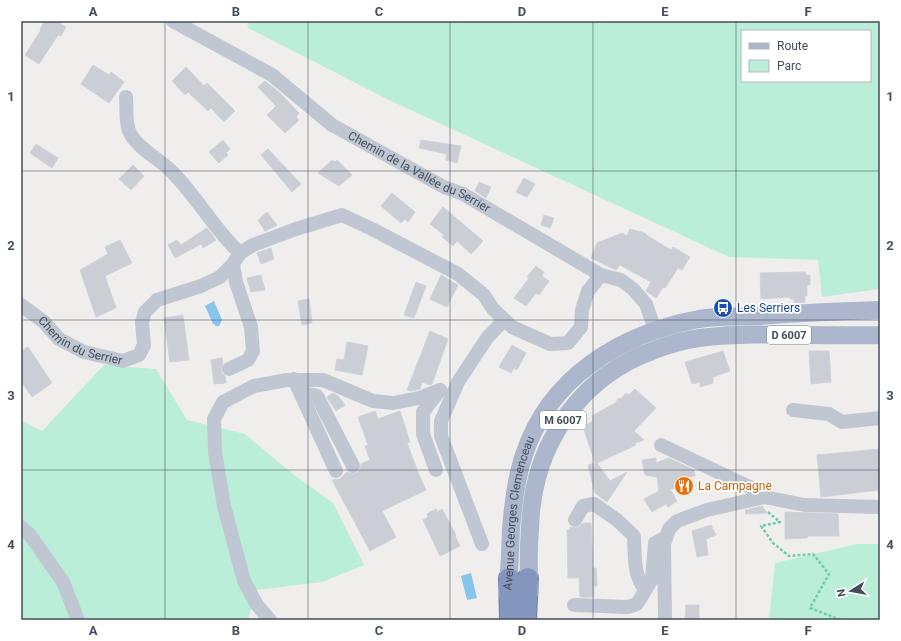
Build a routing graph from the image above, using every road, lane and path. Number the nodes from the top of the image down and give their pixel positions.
1 (172, 21) edge
2 (126, 97) dead end
3 (237, 259) junction
4 (601, 275) junction
5 (21, 305) edge
6 (880, 310) edge
7 (504, 320) junction
8 (658, 329) junction
9 (879, 335) edge
10 (698, 338) joint
11 (229, 369) dead end
12 (458, 382) junction
13 (297, 386) junction
14 (440, 390) junction
15 (793, 410) dead end
16 (880, 418) edge
17 (660, 445) dead end
18 (353, 466) dead end
19 (436, 470) dead end
20 (336, 472) dead end
21 (762, 497) junction
22 (880, 508) edge
23 (575, 520) dead end
24 (21, 527) edge
25 (667, 537) junction
26 (482, 544) dead end
27 (519, 578) junction
28 (645, 589) junction
29 (574, 605) dead end
30 (78, 620) edge
31 (270, 620) edge
32 (503, 620) edge
33 (510, 620) edge
34 (526, 620) edge
35 (532, 620) edge
36 (665, 620) edge
37 (841, 620) edge

1 - 4 street, Chemin de la Vallée du Serrier
2 - 3 street
3 - 5 street, Chemin du Serrier
3 - 7 street, Chemin du Serrier
3 - 11 street
4 - 7 street
4 - 8 street, Chemin de la Vallée du Serrier
6 - 8 main road, D 6007
7 - 12 street
8 - 27 main road, Avenue Georges Clemenceau / M 6007
9 - 10 main road, D 6007
10 - 27 main road, Avenue Georges Clemenceau / M 6007
12 - 14 street
12 - 26 street
13 - 14 street
13 - 18 street
13 - 20 street
13 - 31 street
14 - 19 street
15 - 16 street
17 - 21 street
21 - 22 street
21 - 25 street
21 - 37 path
23 - 28 street
24 - 30 street
25 - 28 street
25 - 36 street
27 - 32 main road, Avenue Georges Clemenceau / M 6007
27 - 33 highway
27 - 34 highway
27 - 35 main road, Avenue Georges Clemenceau / M 6007
28 - 29 street

